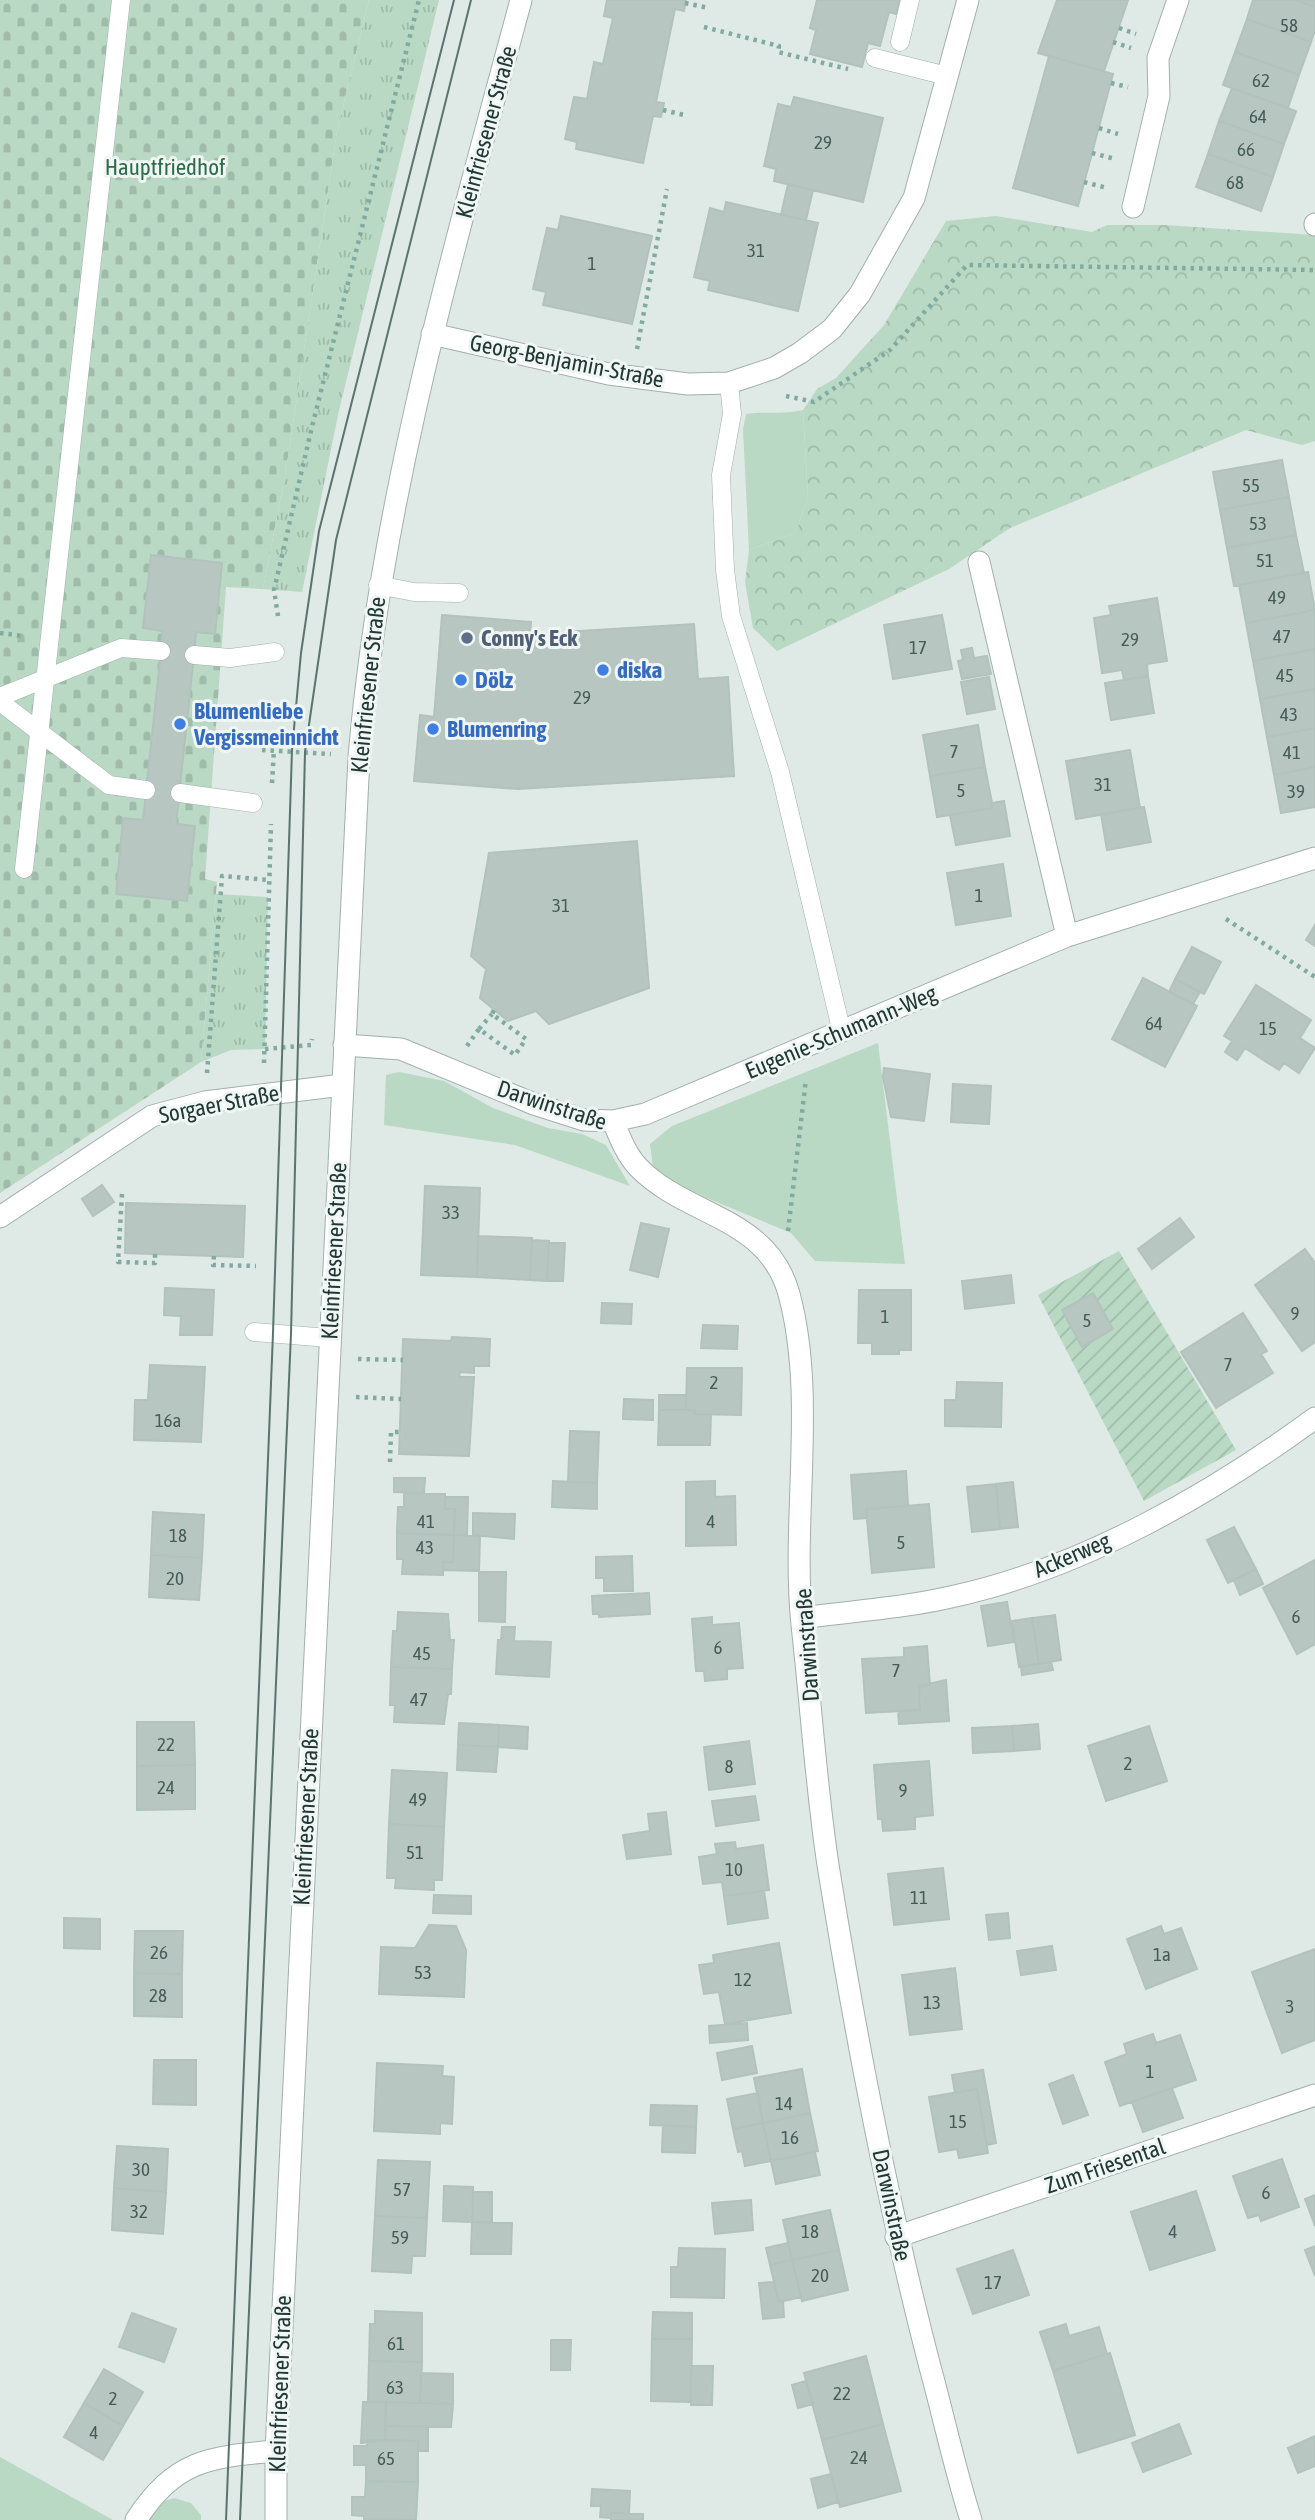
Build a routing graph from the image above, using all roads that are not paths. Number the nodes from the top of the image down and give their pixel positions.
1 (121, 0) edge
2 (521, 0) edge
3 (910, 0) edge
4 (968, 0) edge
5 (1178, 0) edge
6 (900, 42) dead end
7 (875, 58) dead end
8 (947, 76) junction
9 (1133, 207) dead end
10 (432, 334) junction
11 (729, 383) junction
12 (979, 562) dead end
13 (378, 585) junction
14 (459, 593) dead end
15 (161, 651) dead end
16 (275, 652) dead end
17 (194, 655) dead end
18 (44, 676) junction
19 (0, 699) edge
20 (37, 734) junction
21 (146, 790) dead end
22 (180, 793) dead end
23 (253, 803) dead end
24 (1315, 858) edge
25 (24, 869) dead end
26 (1067, 936) junction
27 (842, 1032) junction
28 (344, 1045) junction
29 (342, 1085) junction
30 (614, 1121) junction
31 (0, 1217) edge
32 (254, 1332) dead end
33 (329, 1347) junction
34 (1315, 1418) edge
35 (802, 1618) junction
36 (1315, 2095) edge
37 (896, 2237) junction
38 (276, 2451) junction
39 (136, 2520) edge
40 (276, 2520) edge
41 (971, 2520) edge

1 - 18 lane
2 - 10 street, Kleinfriesener Straße
3 - 6 lane
4 - 8 street, Georg-Benjamin-Straße
5 - 9 street
7 - 8 lane
8 - 11 street, Georg-Benjamin-Straße
10 - 11 street, Georg-Benjamin-Straße
10 - 13 street, Kleinfriesener Straße
11 - 27 lane
12 - 26 street
13 - 14 lane
13 - 28 street, Kleinfriesener Straße
15 - 18 lane
16 - 17 lane
18 - 19 lane
18 - 20 lane
19 - 20 lane
20 - 21 lane
20 - 25 lane
22 - 23 lane
24 - 26 street, Eugenie-Schumann-Weg
26 - 27 street, Eugenie-Schumann-Weg
27 - 30 street, Eugenie-Schumann-Weg
28 - 29 street, Kleinfriesener Straße
28 - 30 street, Darwinstraße
29 - 31 street, Sorgaer Straße
29 - 33 street, Kleinfriesener Straße
30 - 35 street, Darwinstraße
32 - 33 lane
33 - 38 street, Kleinfriesener Straße
34 - 35 street, Ackerweg
35 - 37 street, Darwinstraße
36 - 37 street, Zum Friesental
37 - 41 street, Darwinstraße
38 - 39 street
38 - 40 street, Kleinfriesener Straße

